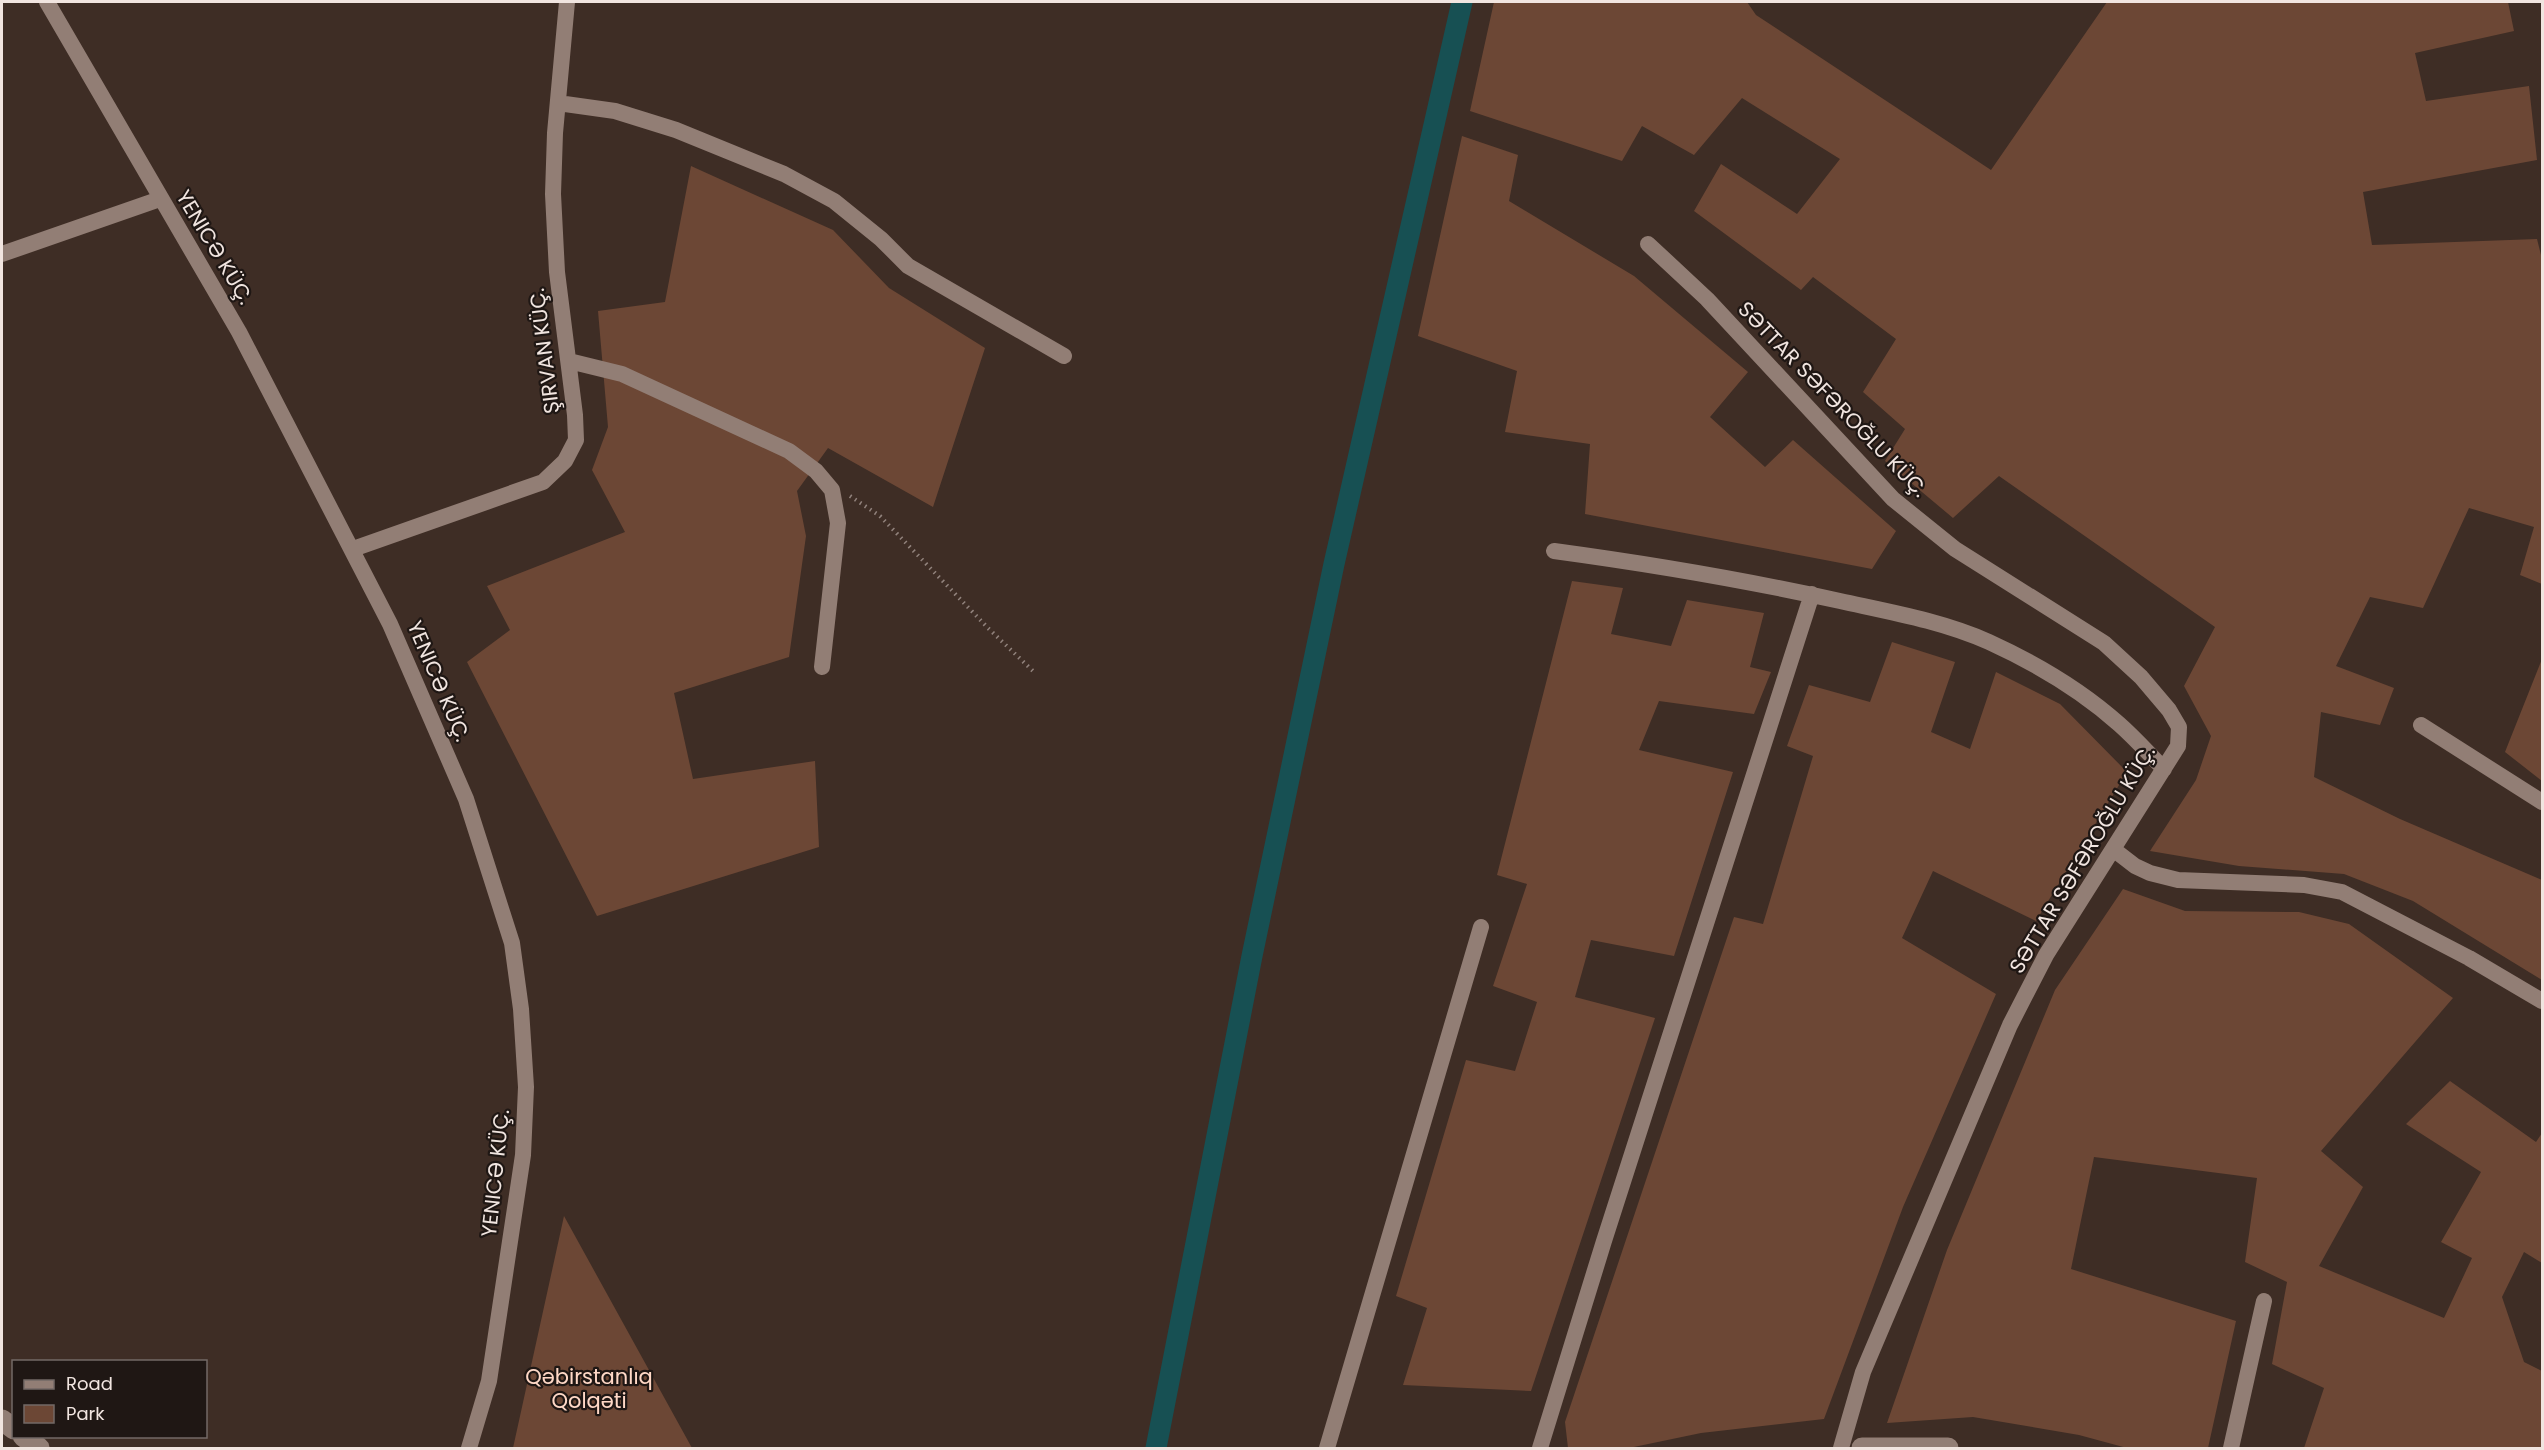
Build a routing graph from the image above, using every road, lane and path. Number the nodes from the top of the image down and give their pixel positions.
1 (47, 2) edge
2 (567, 2) edge
3 (558, 103) junction
4 (160, 199) junction
5 (1648, 244) dead end
6 (2, 254) edge
7 (1064, 357) dead end
8 (569, 361) junction
9 (832, 490) junction
10 (353, 549) junction
11 (1554, 551) dead end
12 (1812, 594) junction
13 (822, 667) dead end
14 (1034, 671) dead end
15 (2421, 725) dead end
16 (2164, 769) junction
17 (2542, 802) edge
18 (2113, 849) junction
19 (1481, 927) dead end
20 (2542, 1001) edge
21 (2264, 1301) dead end
22 (24, 1438) edge
23 (39, 1449) edge
24 (469, 1449) edge
25 (1327, 1449) edge
26 (1540, 1449) edge
27 (1841, 1449) edge
28 (1863, 1449) edge
29 (1948, 1449) edge
30 (2231, 1449) edge

1 - 4 street, YENICƏ KÜÇ.
2 - 3 street, ŞIRVAN KÜÇ.
3 - 7 street
3 - 8 street, ŞIRVAN KÜÇ.
4 - 6 street
4 - 10 street, YENICƏ KÜÇ.
5 - 16 street, SƏTTAR SƏFƏROĞLU KÜÇ.
8 - 9 street
8 - 10 street, ŞIRVAN KÜÇ.
9 - 13 street
9 - 14 path
10 - 24 street, YENICƏ KÜÇ.
11 - 12 street
12 - 16 street
12 - 26 street
15 - 17 street
16 - 18 street, SƏTTAR SƏFƏROĞLU KÜÇ.
18 - 20 street
18 - 27 street, SƏTTAR SƏFƏROĞLU KÜÇ.
19 - 25 street
21 - 30 street
22 - 23 street
28 - 29 street

